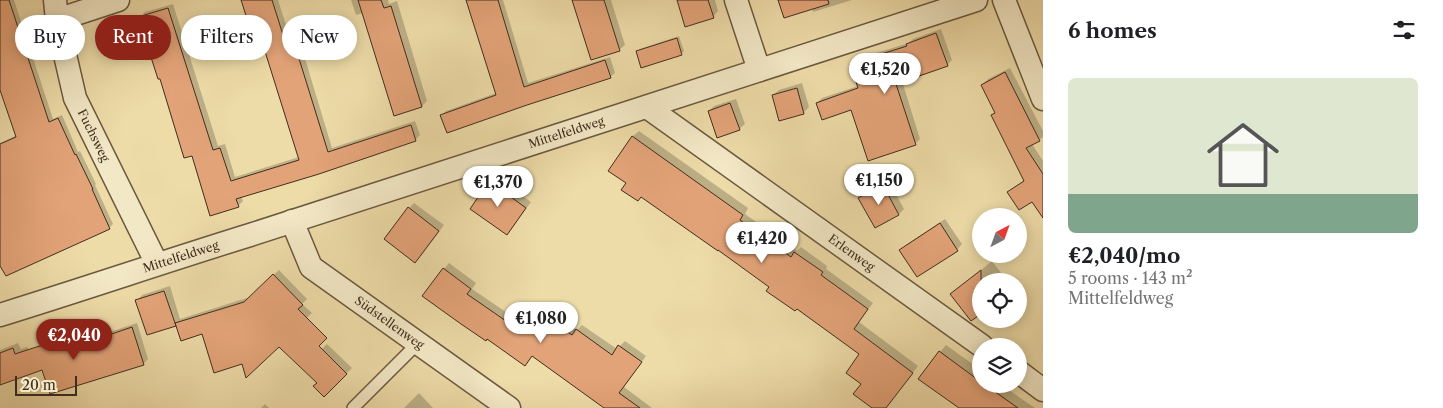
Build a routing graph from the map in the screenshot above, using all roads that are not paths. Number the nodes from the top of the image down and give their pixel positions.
1 (118, 0) edge
2 (736, 0) edge
3 (976, 0) edge
4 (1004, 0) edge
5 (56, 10) edge
6 (759, 70) junction
7 (1043, 99) edge
8 (647, 107) junction
9 (292, 221) junction
10 (157, 264) junction
11 (0, 314) edge
12 (972, 339) edge
13 (418, 343) junction
14 (1027, 378) edge
15 (1043, 390) edge
16 (353, 408) edge
17 (509, 408) edge

1 - 5 street
2 - 6 street
3 - 6 street, Mittelfeldweg
4 - 7 street
5 - 10 street, Fuchsweg
6 - 8 street, Mittelfeldweg
8 - 9 street, Mittelfeldweg
8 - 12 street, Erlenweg
9 - 10 street, Mittelfeldweg
9 - 13 street, Südstellenweg
10 - 11 street, Mittelfeldweg
13 - 16 lane
13 - 17 street, Südstellenweg
14 - 15 street

